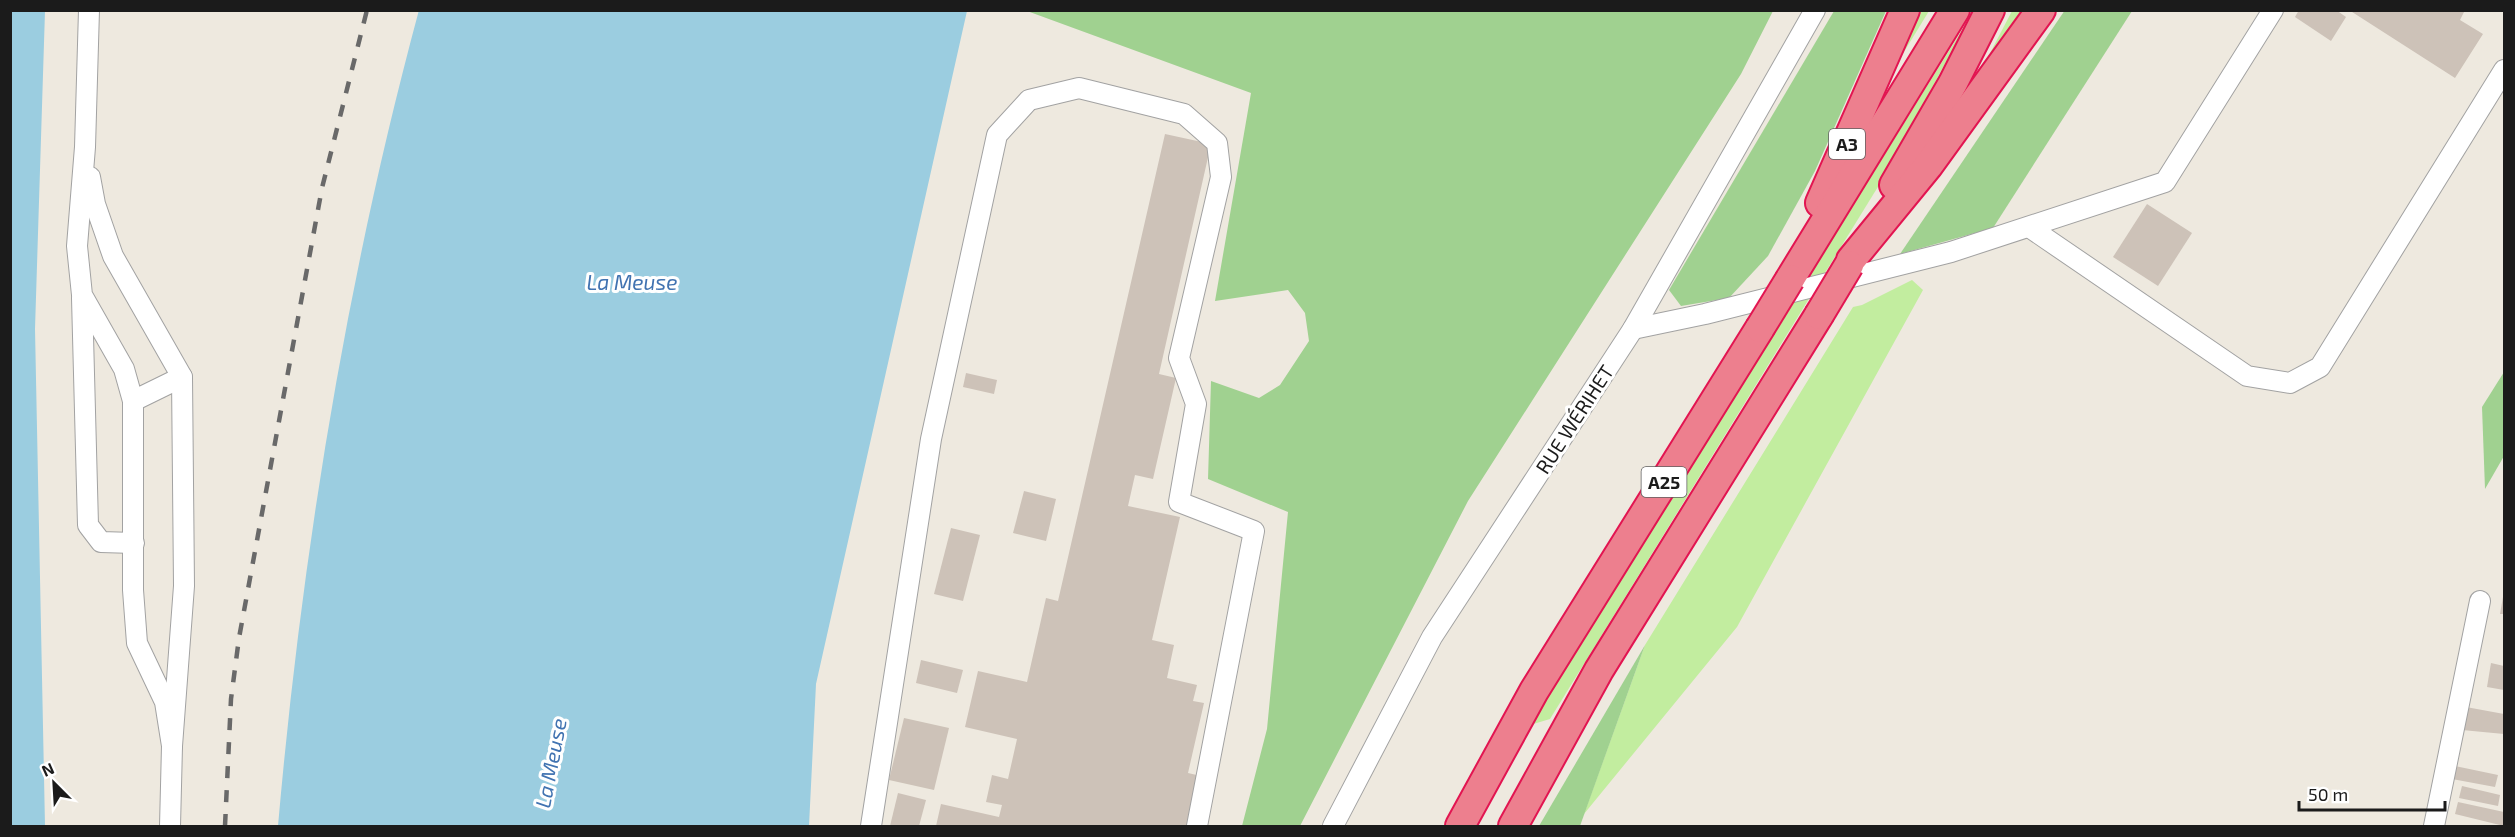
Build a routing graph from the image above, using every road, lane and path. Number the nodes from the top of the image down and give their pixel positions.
1 (89, 10) edge
2 (1815, 10) edge
3 (1905, 10) edge
4 (1954, 10) edge
5 (1990, 10) edge
6 (2041, 10) edge
7 (2273, 10) edge
8 (2505, 70) edge
9 (84, 147) junction
10 (2029, 227) junction
11 (1850, 263) junction
12 (1790, 279) junction
13 (82, 295) junction
14 (1633, 329) junction
15 (182, 377) junction
16 (133, 401) junction
17 (134, 543) junction
18 (2480, 601) dead end
19 (172, 746) junction
20 (170, 826) edge
21 (871, 826) edge
22 (1197, 826) edge
23 (1333, 826) edge
24 (1460, 826) edge
25 (1513, 826) edge
26 (2434, 826) edge

1 - 9 street
2 - 14 street, RUE WÉRIHET
3 - 12 highway, A3
4 - 12 highway, A25
5 - 11 highway, A25
6 - 11 highway
7 - 10 street
8 - 10 street
9 - 13 street
9 - 15 street
10 - 14 street
11 - 25 highway, A25, bridge
12 - 24 highway, A25, bridge
13 - 16 street
13 - 17 street
14 - 23 street, RUE WÉRIHET
15 - 16 street
15 - 19 street
16 - 17 street
17 - 19 street
18 - 26 street
19 - 20 street
21 - 22 street

